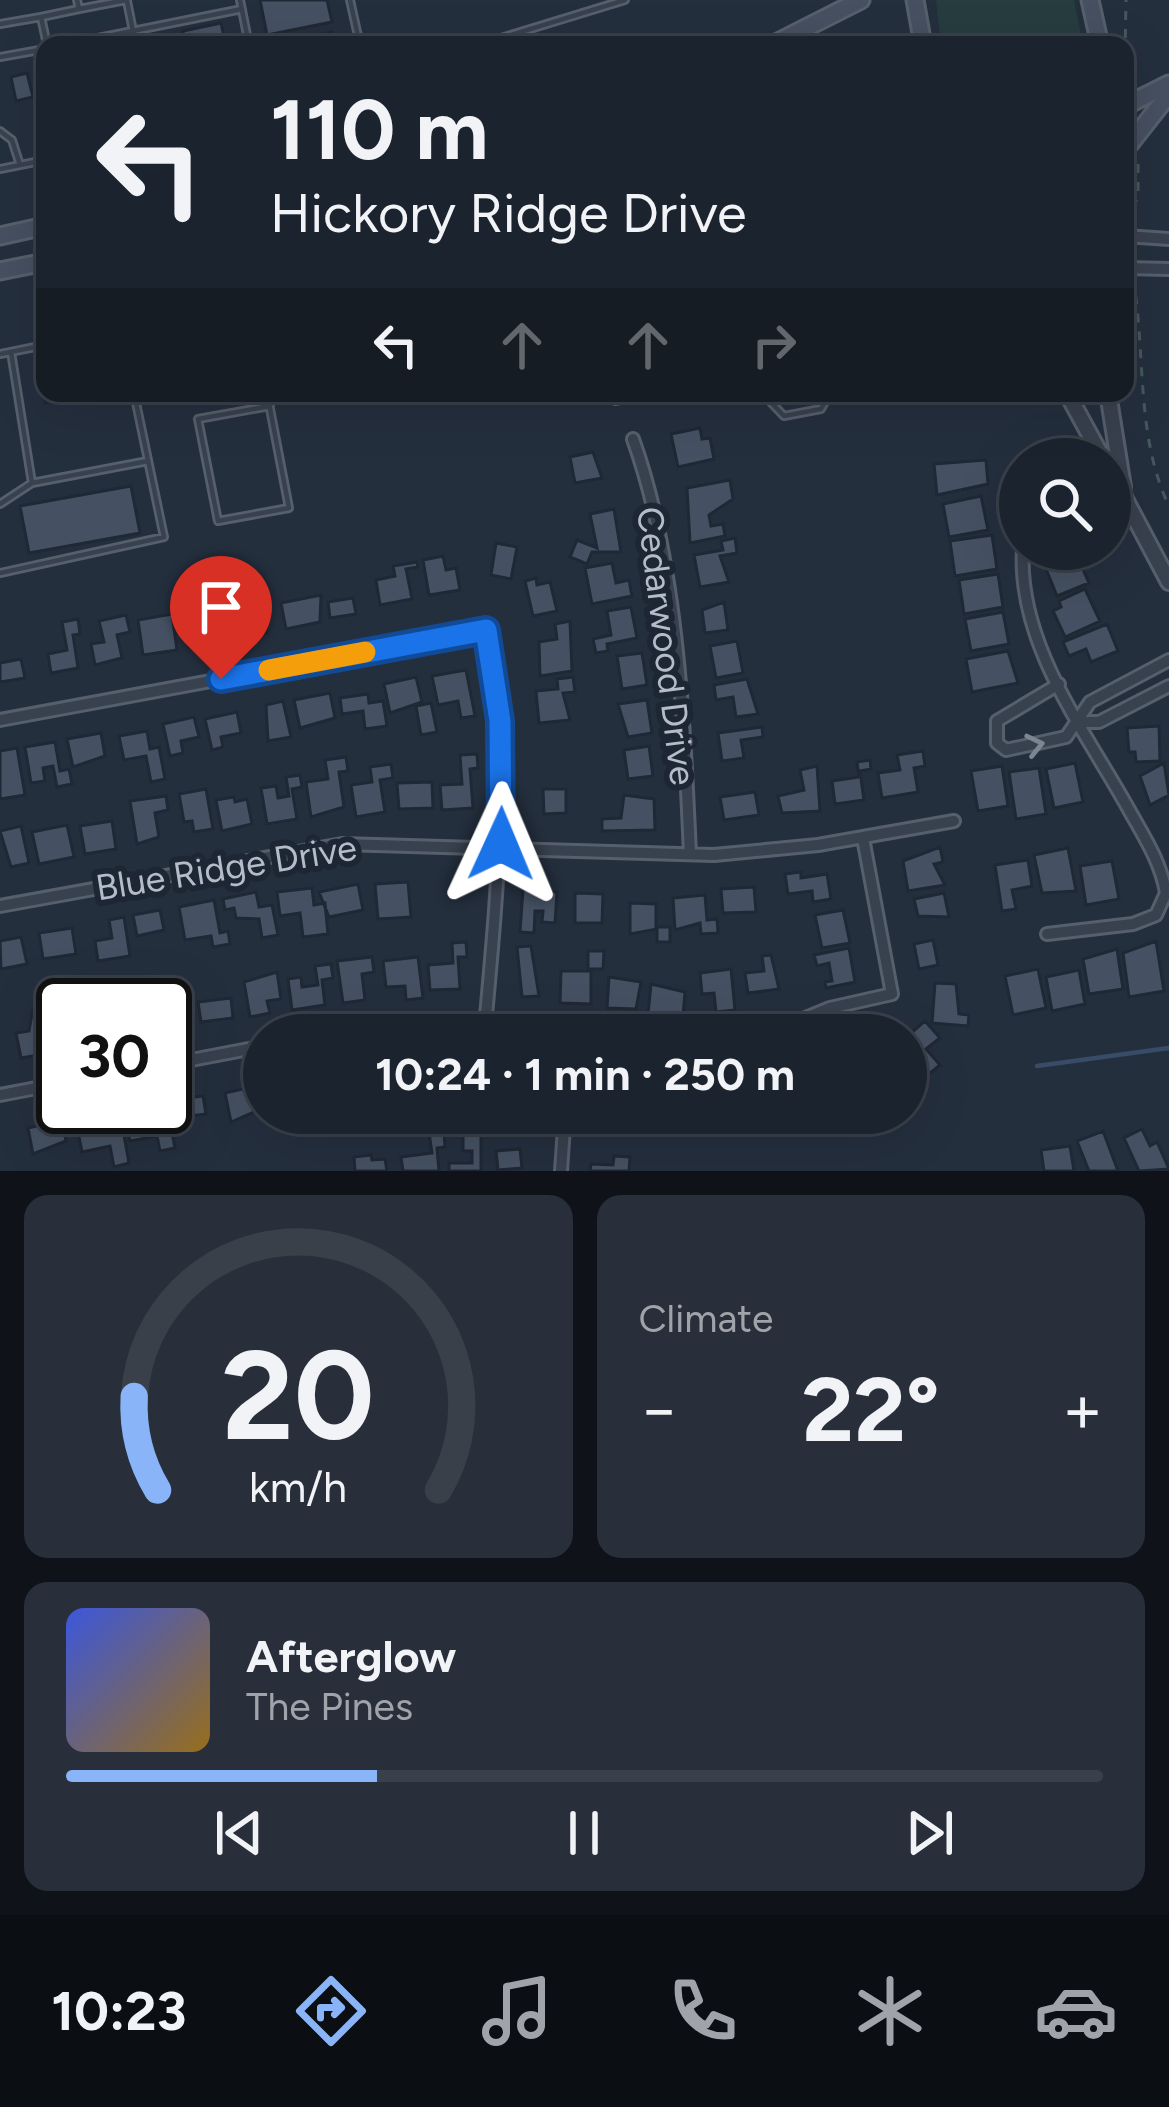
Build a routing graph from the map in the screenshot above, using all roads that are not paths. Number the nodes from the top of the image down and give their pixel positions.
1 (77, 0) edge
2 (126, 0) edge
3 (240, 0) edge
4 (350, 0) edge
5 (626, 0) edge
6 (861, 0) edge
7 (915, 0) edge
8 (1090, 0) edge
9 (242, 9) junction
10 (80, 10) junction
11 (41, 16) junction
12 (0, 24) edge
13 (133, 31) junction
14 (44, 36) edge
15 (108, 36) edge
16 (247, 36) edge
17 (358, 36) edge
18 (508, 36) edge
19 (790, 36) edge
20 (921, 36) edge
21 (1098, 36) edge
22 (36, 49) edge
23 (0, 57) edge
24 (1169, 84) edge
25 (1169, 94) edge
26 (1134, 102) edge
27 (0, 131) edge
28 (1134, 150) edge
29 (36, 162) edge
30 (20, 165) junction
31 (0, 170) edge
32 (36, 228) edge
33 (0, 236) edge
34 (1134, 237) edge
35 (1169, 239) edge
36 (36, 264) edge
37 (1134, 268) edge
38 (1169, 268) edge
39 (0, 271) edge
40 (36, 347) edge
41 (11, 352) junction
42 (0, 354) edge
43 (136, 402) edge
44 (269, 402) edge
45 (771, 402) edge
46 (825, 402) edge
47 (1072, 402) edge
48 (1110, 402) edge
49 (270, 406) junction
50 (1092, 438) edge
51 (1116, 438) edge
52 (633, 439) dead end
53 (148, 461) junction
54 (32, 483) junction
55 (0, 504) edge
56 (1131, 507) edge
57 (1024, 570) edge
58 (0, 573) edge
59 (1169, 582) edge
60 (1169, 660) edge
61 (1060, 685) junction
62 (1169, 686) edge
63 (0, 720) edge
64 (1080, 722) junction
65 (954, 821) dead end
66 (863, 838) junction
67 (501, 844) junction
68 (690, 854) junction
69 (1168, 894) edge
70 (0, 906) edge
71 (1156, 915) junction
72 (1169, 924) edge
73 (1047, 934) dead end
74 (486, 1014) edge
75 (815, 1014) edge
76 (243, 1050) edge
77 (192, 1060) edge
78 (36, 1088) edge
79 (0, 1095) edge
80 (564, 1134) edge
81 (561, 1171) edge

1 - 10 lane
2 - 10 lane
2 - 13 lane
3 - 9 lane
4 - 17 lane
5 - 18 lane
6 - 19 main road
7 - 20 main road
8 - 21 main road
9 - 13 lane
9 - 16 lane
10 - 11 lane
11 - 12 lane
11 - 14 lane
13 - 15 lane
22 - 23 lane
24 - 26 main road
25 - 28 main road
27 - 30 lane
29 - 30 lane
30 - 31 lane
32 - 33 main road
34 - 35 street
36 - 39 main road
37 - 38 street
40 - 41 lane
41 - 42 lane
41 - 54 lane
43 - 53 lane
44 - 49 lane
45 - 46 lane
47 - 50 street
48 - 51 street
49 - 49 lane
52 - 68 street, Cedarwood Drive
53 - 54 lane
53 - 58 lane
54 - 55 lane
56 - 59 street
57 - 61 street
60 - 64 street
61 - 64 street
61 -> 64 street
62 - 64 street
63 - 67 street
64 - 69 street
65 - 66 street, Blue Ridge Drive
66 - 68 street, Blue Ridge Drive
66 - 75 street
67 - 68 street, Blue Ridge Drive
67 - 70 street, Blue Ridge Drive
67 - 74 street
69 - 71 street
71 - 72 street
71 - 73 street
76 - 77 street
78 - 79 street
80 - 81 street

